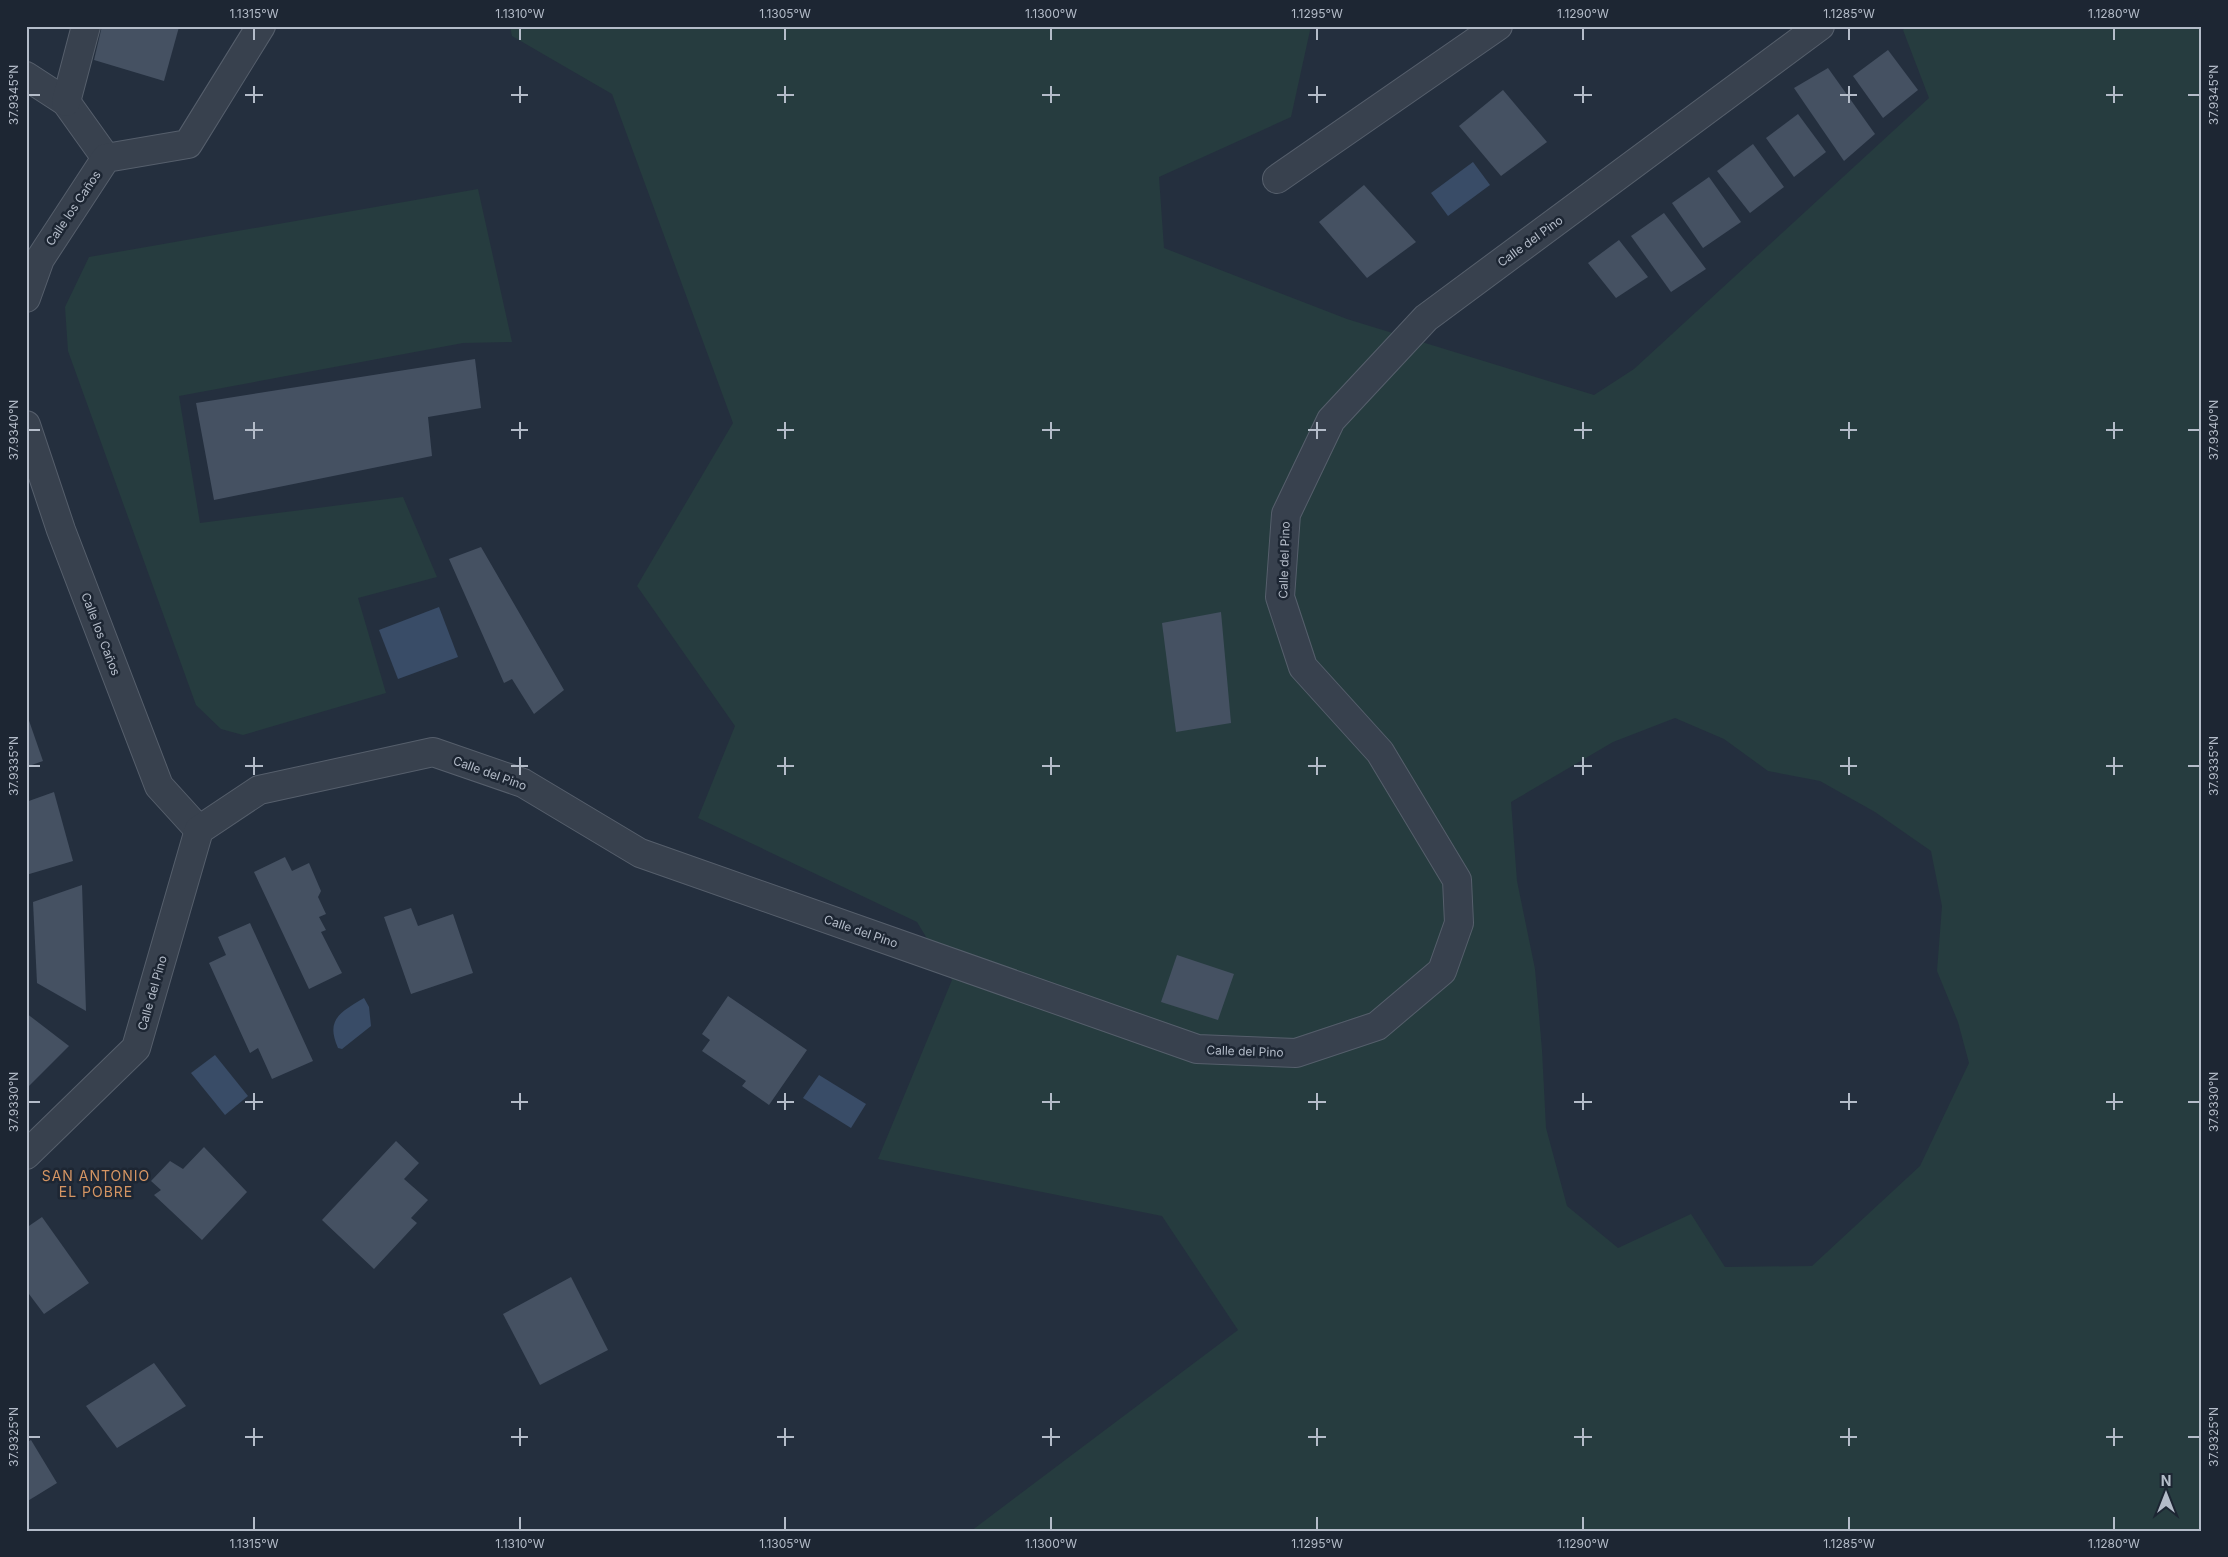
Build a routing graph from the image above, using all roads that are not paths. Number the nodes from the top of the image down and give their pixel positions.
1 (86, 26) edge
2 (261, 26) edge
3 (1498, 26) edge
4 (1820, 26) edge
5 (26, 76) edge
6 (66, 102) junction
7 (106, 158) junction
8 (1277, 179) dead end
9 (26, 298) edge
10 (26, 425) edge
11 (199, 830) junction
12 (26, 1155) edge

1 - 6 street
2 - 7 street, Calle los Caños
3 - 8 street
4 - 11 street, Calle del Pino
5 - 6 street
6 - 7 street
7 - 9 street, Calle los Caños
10 - 11 street, Calle los Caños
11 - 12 street, Calle del Pino

